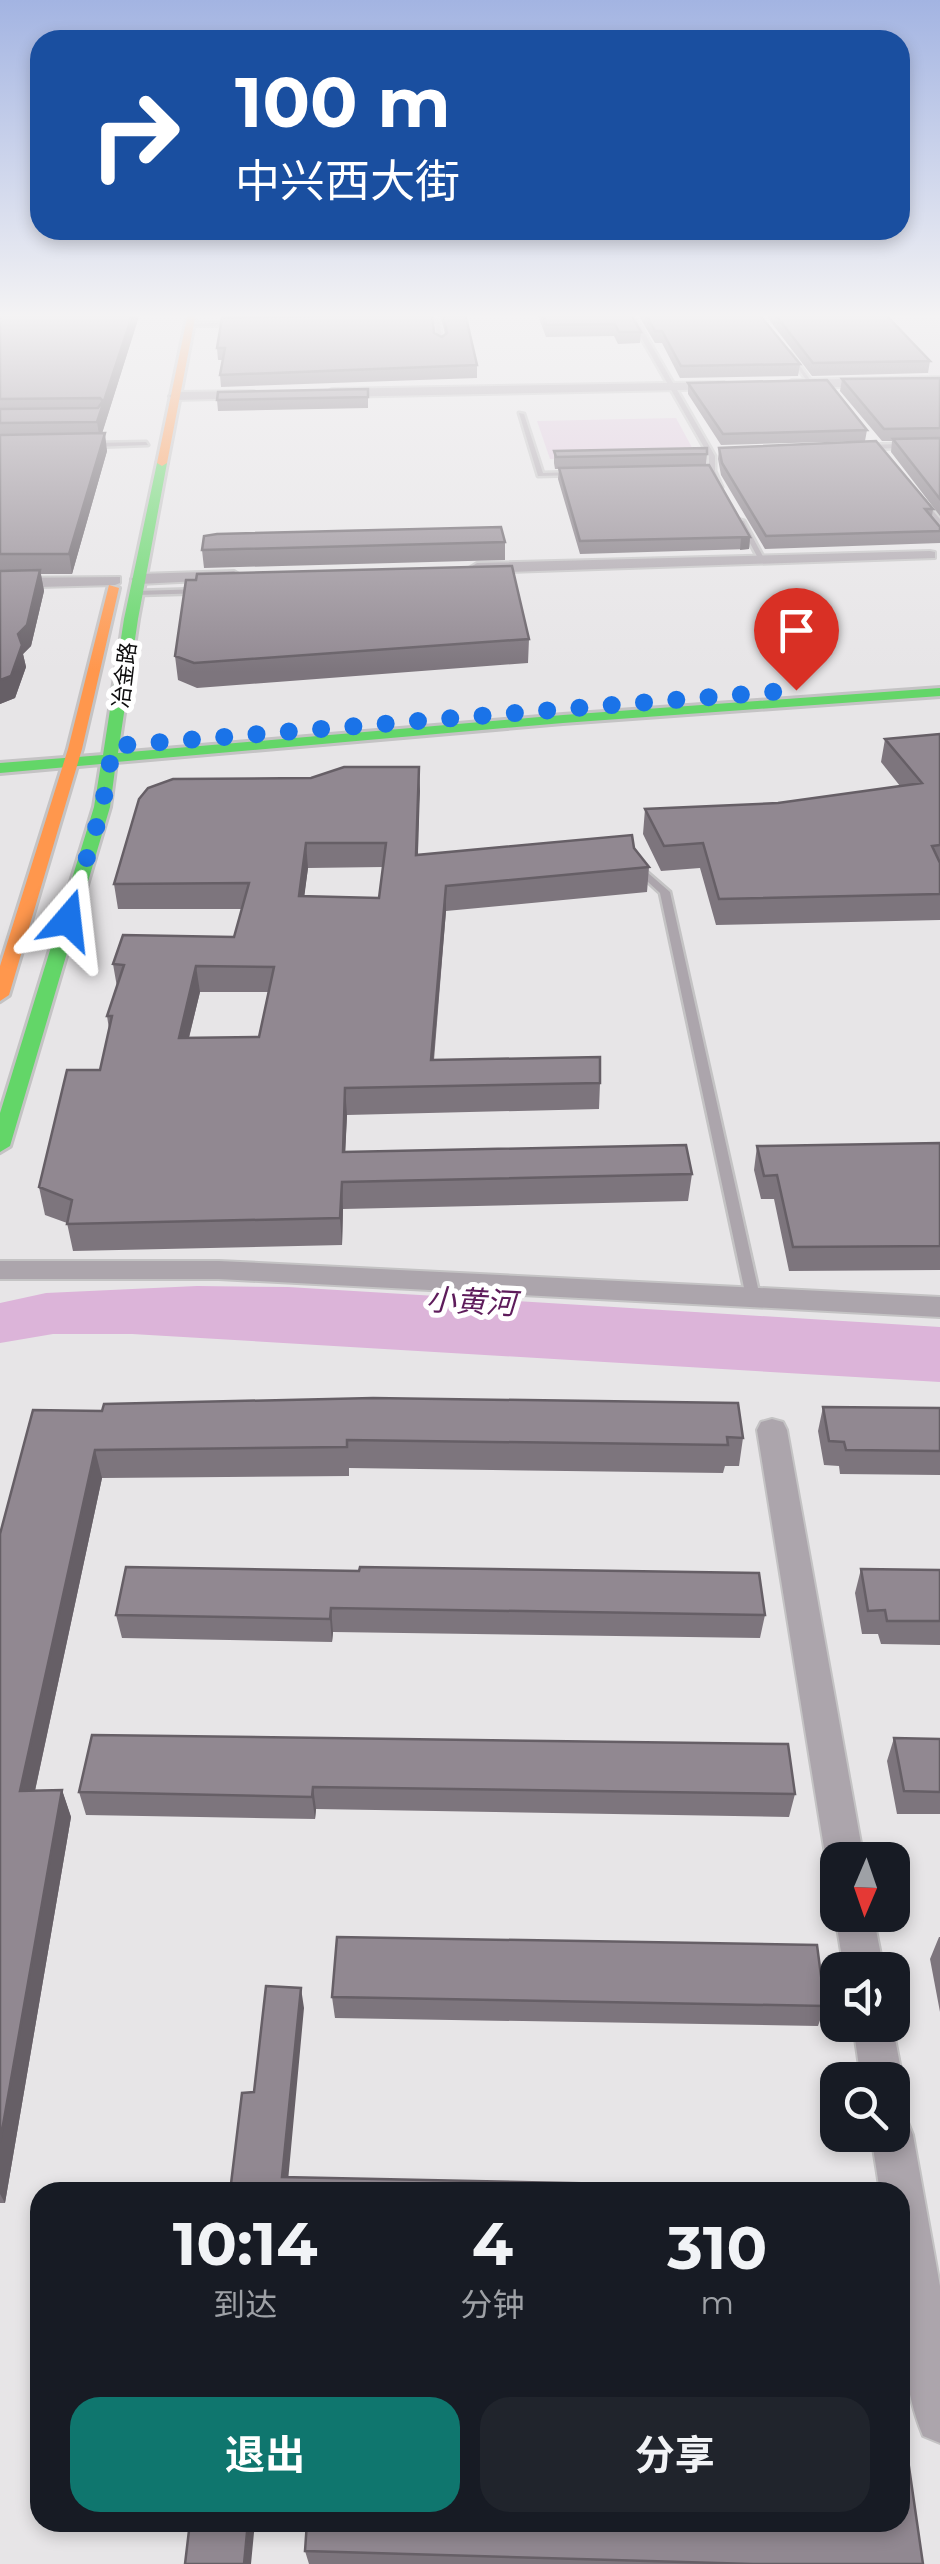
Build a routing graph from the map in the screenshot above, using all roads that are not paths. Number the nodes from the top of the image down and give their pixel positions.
1 (149, 433) edge
2 (166, 433) edge
3 (527, 433) edge
4 (699, 433) edge
5 (868, 434) edge
6 (146, 444) junction
7 (940, 445) edge
8 (73, 446) edge
9 (878, 446) junction
10 (859, 447) edge
11 (728, 450) edge
12 (709, 451) junction
13 (890, 462) edge
14 (693, 471) edge
15 (712, 471) junction
16 (597, 474) edge
17 (724, 493) edge
18 (915, 493) edge
19 (734, 510) edge
20 (940, 524) edge
21 (935, 554) edge
22 (763, 560) junction
23 (451, 569) edge
24 (256, 575) edge
25 (0, 583) edge
26 (130, 584) junction
27 (214, 591) edge
28 (940, 680) edge
29 (940, 692) edge
30 (112, 752) junction
31 (73, 755) junction
32 (0, 756) edge
33 (0, 768) edge
34 (640, 870) edge
35 (7, 949) edge
36 (0, 995) edge
37 (0, 1146) edge
38 (0, 1270) edge
39 (753, 1297) junction
40 (940, 1307) edge
41 (772, 1430) dead end
42 (842, 1842) edge
43 (895, 2152) edge
44 (900, 2182) edge
45 (910, 2242) edge
46 (940, 2419) edge

1 - 6 street, 冶金路
2 - 26 street, 冶金路
3 - 16 lane
4 - 12 lane
5 - 9 lane
6 - 8 lane
6 - 26 street, 冶金路
7 - 9 lane
9 - 10 lane
9 - 13 lane
11 - 12 lane
12 - 15 lane
14 - 15 lane
15 - 17 lane
18 - 20 lane
19 - 22 lane
21 - 22 street
22 - 23 street
24 - 26 street
25 - 26 street
26 - 27 lane
26 - 30 street, 冶金路
26 - 31 street, 冶金路
28 - 30 street
29 - 30 street
30 - 31 street
30 - 37 street, 冶金路
31 - 32 street
31 - 33 street
31 - 35 street, 冶金路
34 - 39 lane
35 - 36 street, 冶金路
38 - 39 street
39 - 40 street
41 - 42 street
43 - 44 street
45 - 46 street

